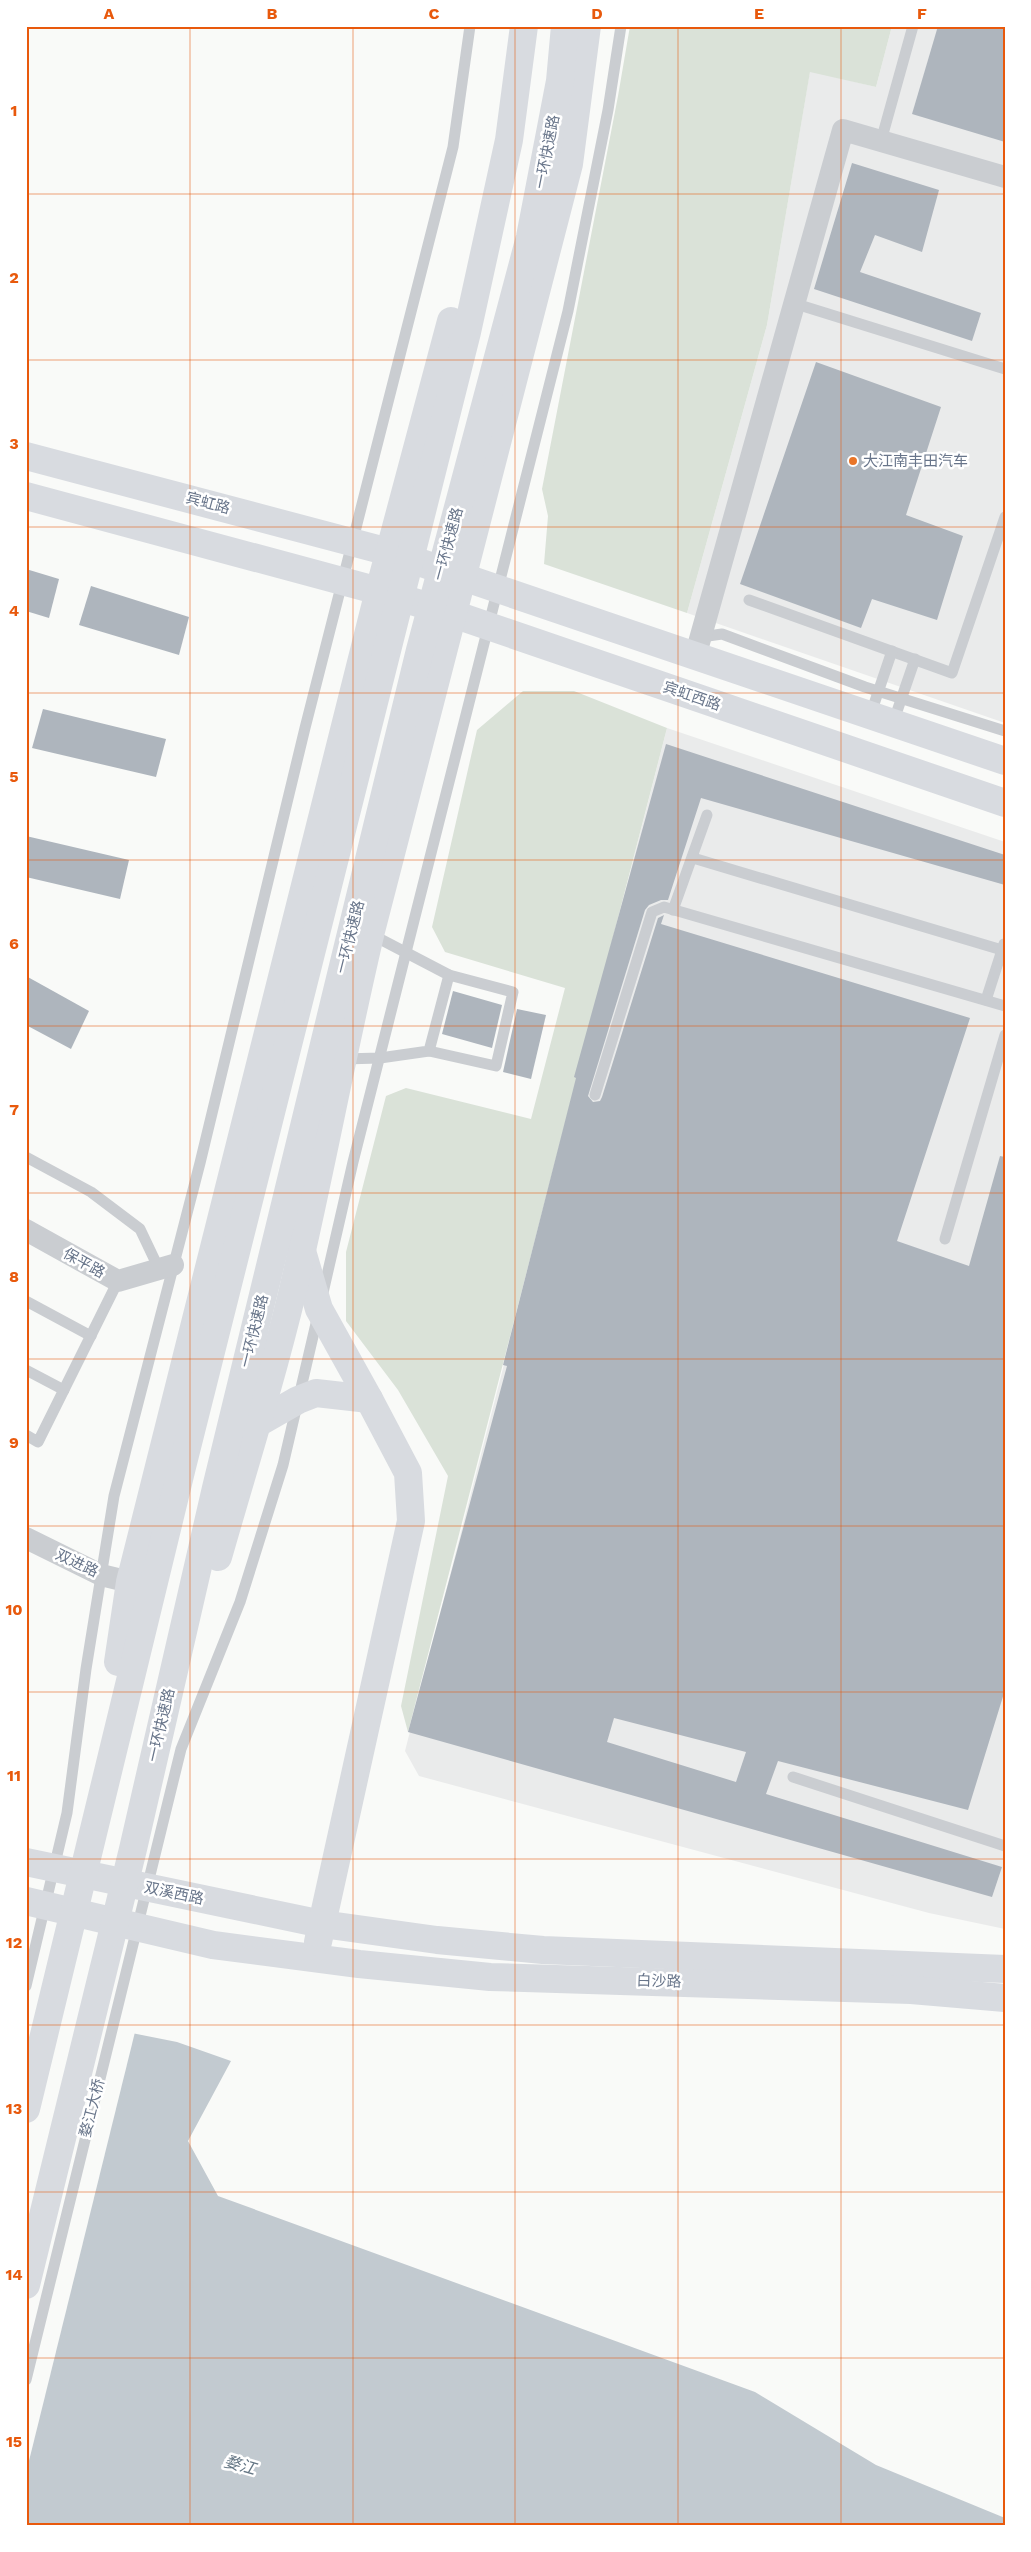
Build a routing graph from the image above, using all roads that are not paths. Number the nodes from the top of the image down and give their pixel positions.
1 (470, 26) edge
2 (510, 26) edge
3 (524, 26) edge
4 (565, 26) edge
5 (587, 26) edge
6 (621, 26) edge
7 (913, 26) edge
8 (882, 141) junction
9 (1005, 177) edge
10 (793, 303) junction
11 (1005, 369) edge
12 (26, 456) edge
13 (26, 496) edge
14 (1005, 517) edge
15 (352, 542) junction
16 (389, 552) junction
17 (463, 576) junction
18 (342, 581) junction
19 (498, 590) junction
20 (379, 591) junction
21 (749, 600) dead end
22 (453, 614) junction
23 (489, 626) junction
24 (698, 647) junction
25 (892, 651) junction
26 (914, 659) junction
27 (901, 698) junction
28 (881, 710) junction
29 (1005, 732) edge
30 (1005, 761) edge
31 (1005, 803) edge
32 (707, 815) dead end
33 (693, 858) junction
34 (673, 910) junction
35 (371, 931) junction
36 (1004, 946) edge
37 (406, 953) junction
38 (449, 976) junction
39 (986, 1000) junction
40 (1005, 1006) edge
41 (1005, 1036) edge
42 (430, 1051) junction
43 (380, 1058) junction
44 (341, 1059) junction
45 (595, 1095) dead end
46 (26, 1157) edge
47 (26, 1230) edge
48 (944, 1239) dead end
49 (302, 1251) junction
50 (166, 1267) junction
51 (118, 1281) junction
52 (26, 1300) edge
53 (319, 1309) junction
54 (91, 1336) junction
55 (26, 1370) edge
56 (64, 1390) junction
57 (369, 1399) junction
58 (298, 1400) junction
59 (256, 1424) junction
60 (26, 1435) edge
61 (28, 1543) edge
62 (101, 1575) junction
63 (130, 1582) junction
64 (793, 1777) dead end
65 (94, 1822) junction
66 (1005, 1846) edge
67 (133, 1849) junction
68 (26, 1862) edge
69 (26, 1901) edge
70 (322, 1924) junction
71 (315, 1958) junction
72 (1005, 1969) edge
73 (26, 1986) edge
74 (1005, 1998) edge
75 (26, 2109) edge
76 (26, 2286) edge
77 (26, 2380) edge

1 - 15 lane
2 - 16 main road
3 - 65 main road
4 - 67 main road, 一环快速路
5 - 17 main road
6 - 19 lane, 婺江大桥
7 - 8 lane
8 - 9 street
8 - 10 street
10 - 11 lane
10 - 24 street
12 - 15 main road, 宾虹路
13 - 18 main road
14 - 26 lane
15 - 16 main road, 宾虹路
15 - 18 lane
16 - 17 main road
16 - 20 main road
17 - 19 main road
17 - 22 main road
18 - 20 main road
18 - 50 lane
19 - 23 lane, 婺江大桥
19 - 24 main road
20 - 22 main road, 宾虹西路
20 - 63 main road
21 - 25 lane
22 - 23 main road, 宾虹西路
22 - 35 main road
23 - 31 main road, 宾虹西路
23 - 37 lane, 婺江大桥
24 - 28 main road
25 - 26 lane
25 - 28 lane
26 - 27 lane
27 - 28 lane
27 - 28 lane
27 - 29 lane
28 - 30 main road
32 - 33 lane
33 - 34 lane
33 - 36 lane
34 - 39 lane
34 - 45 lane
35 - 37 lane
35 - 44 main road
36 - 39 lane
37 - 38 lane
37 - 43 lane, 婺江大桥
38 - 42 lane
38 - 42 lane
39 - 40 lane
41 - 48 lane
42 - 43 lane
43 - 44 lane
43 - 53 lane, 婺江大桥
44 - 49 main road
46 - 50 lane
47 - 51 street, 保平路
49 - 53 main road
49 - 59 main road
50 - 51 street, 保平路
50 - 62 lane
51 - 54 lane
52 - 54 lane
53 - 57 main road
53 - 58 lane, 婺江大桥
54 - 56 lane
55 - 56 lane
56 - 60 lane
57 - 58 main road
57 - 70 main road
58 - 59 main road
58 - 77 lane, 婺江大桥
59 - 67 main road
61 - 62 street, 双进路
62 - 63 street, 双进路
62 - 73 lane
63 - 65 main road
64 - 66 lane
65 - 75 main road
67 - 76 main road, 婺江大桥
68 - 70 main road, 双溪西路
69 - 71 main road
70 - 71 main road
70 - 72 main road, 白沙路
71 - 74 main road, 白沙路

